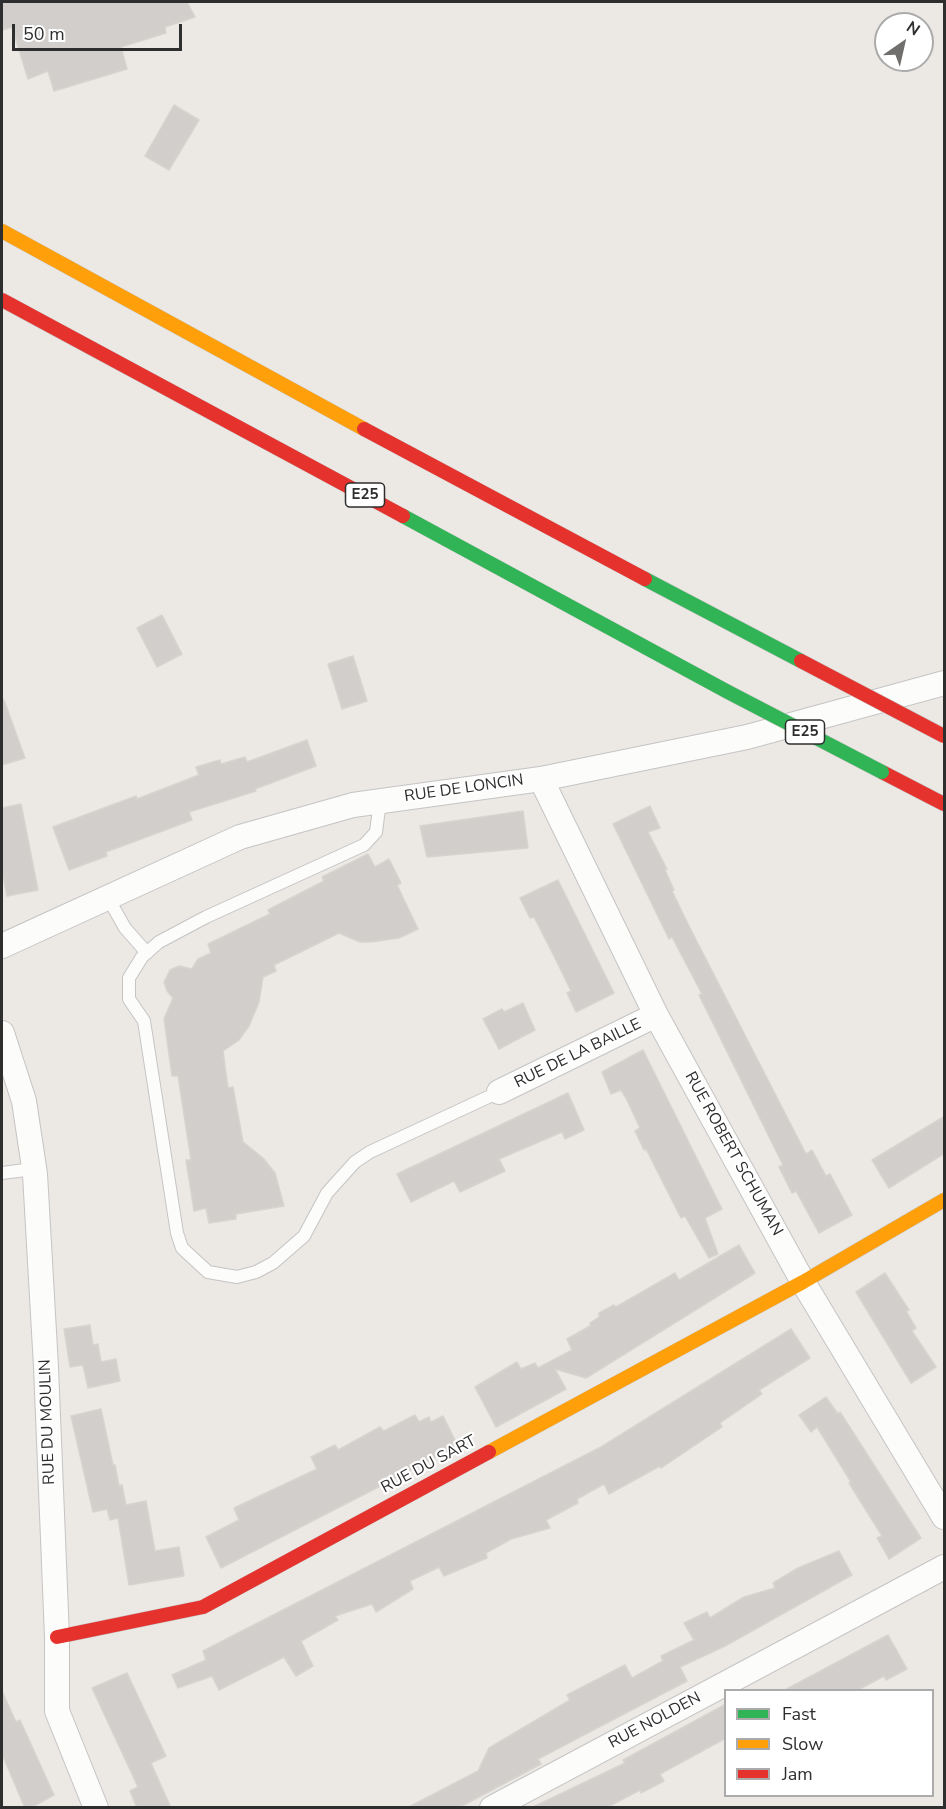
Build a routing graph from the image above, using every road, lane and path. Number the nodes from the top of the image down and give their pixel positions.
1 (2, 231) edge
2 (2, 300) edge
3 (945, 683) edge
4 (945, 736) edge
5 (542, 778) junction
6 (380, 801) junction
7 (945, 804) edge
8 (108, 898) junction
9 (2, 946) edge
10 (147, 953) junction
11 (656, 1015) junction
12 (2, 1033) edge
13 (499, 1092) joint
14 (33, 1169) junction
15 (2, 1173) edge
16 (945, 1200) edge
17 (803, 1282) junction
18 (944, 1516) edge
19 (945, 1567) edge
20 (57, 1637) junction
21 (96, 1808) edge
22 (492, 1808) edge

1 - 4 main road, bridge
2 - 7 main road, E25, bridge
3 - 5 street, RUE DE LONCIN
5 - 6 street, RUE DE LONCIN
5 - 11 street, RUE ROBERT SCHUMAN
6 - 8 street, RUE DE LONCIN
6 - 10 lane
8 - 9 street, RUE DE LONCIN
8 - 10 lane
10 - 13 lane
11 - 13 street, RUE DE LA BAILLE
11 - 17 street, RUE ROBERT SCHUMAN
12 - 14 street, RUE DU MOULIN
14 - 15 lane
14 - 20 street, RUE DU MOULIN
16 - 17 main road, RUE DU SART
17 - 18 street, RUE ROBERT SCHUMAN
17 - 20 main road, RUE DU SART
19 - 22 street, RUE NOLDEN
20 - 21 street, RUE DU MOULIN

